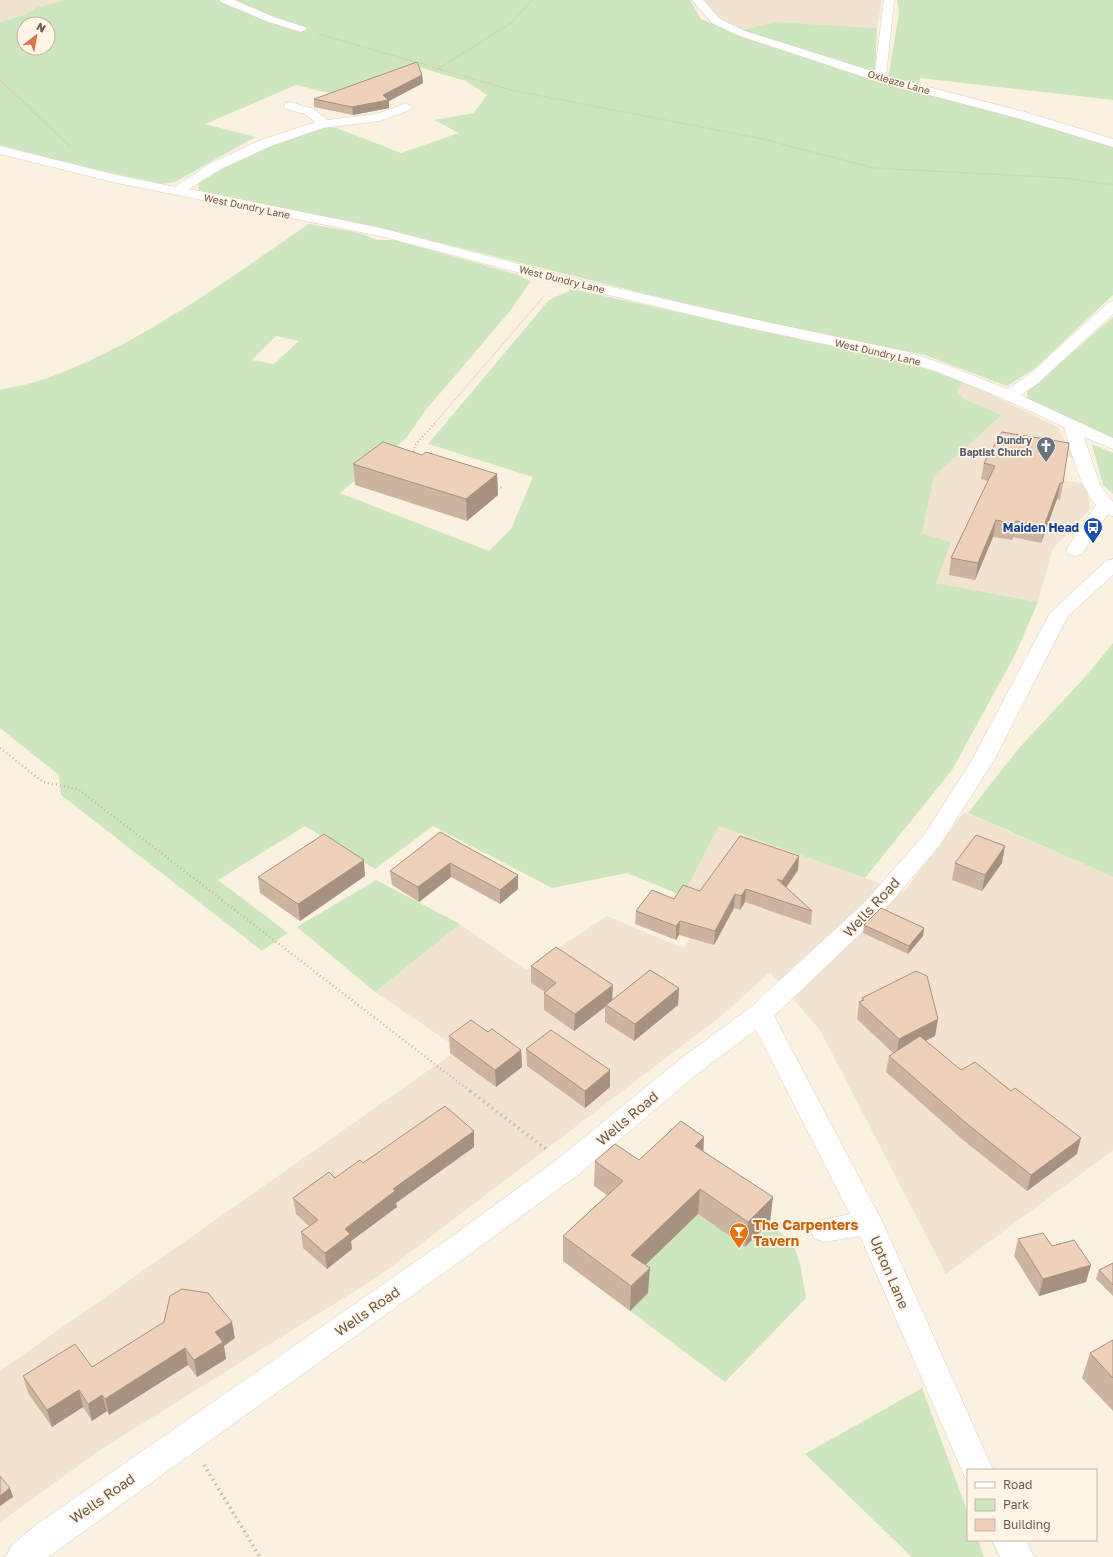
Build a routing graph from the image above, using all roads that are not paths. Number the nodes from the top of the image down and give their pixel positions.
1 (225, 0) edge
2 (697, 0) edge
3 (889, 0) edge
4 (301, 29) road end
5 (880, 78) junction
6 (290, 106) dead end
7 (406, 107) dead end
8 (323, 124) junction
9 (1113, 142) edge
10 (0, 150) edge
11 (177, 191) junction
12 (1113, 306) edge
13 (1008, 395) junction
14 (1072, 427) junction
15 (1113, 444) edge
16 (1108, 509) edge
17 (1075, 550) dead end
18 (1113, 565) edge
19 (760, 1014) junction
20 (869, 1222) junction
21 (824, 1230) dead end
22 (977, 1469) edge
23 (1009, 1541) edge
24 (23, 1557) edge
25 (1017, 1557) edge

1 - 4 street
2 - 5 street, Oxleaze Lane
3 - 5 street
5 - 9 street, Oxleaze Lane
6 - 8 street
7 - 8 street
8 - 11 street
10 - 11 street, West Dundry Lane
11 - 13 street, West Dundry Lane
12 - 13 street
13 - 14 street, West Dundry Lane
14 - 15 street, West Dundry Lane
14 - 16 street
16 - 17 street
18 - 19 street, Wells Road
19 - 20 street, Upton Lane
19 - 24 street, Wells Road
20 - 21 street
20 - 22 street, Upton Lane
23 - 25 street

